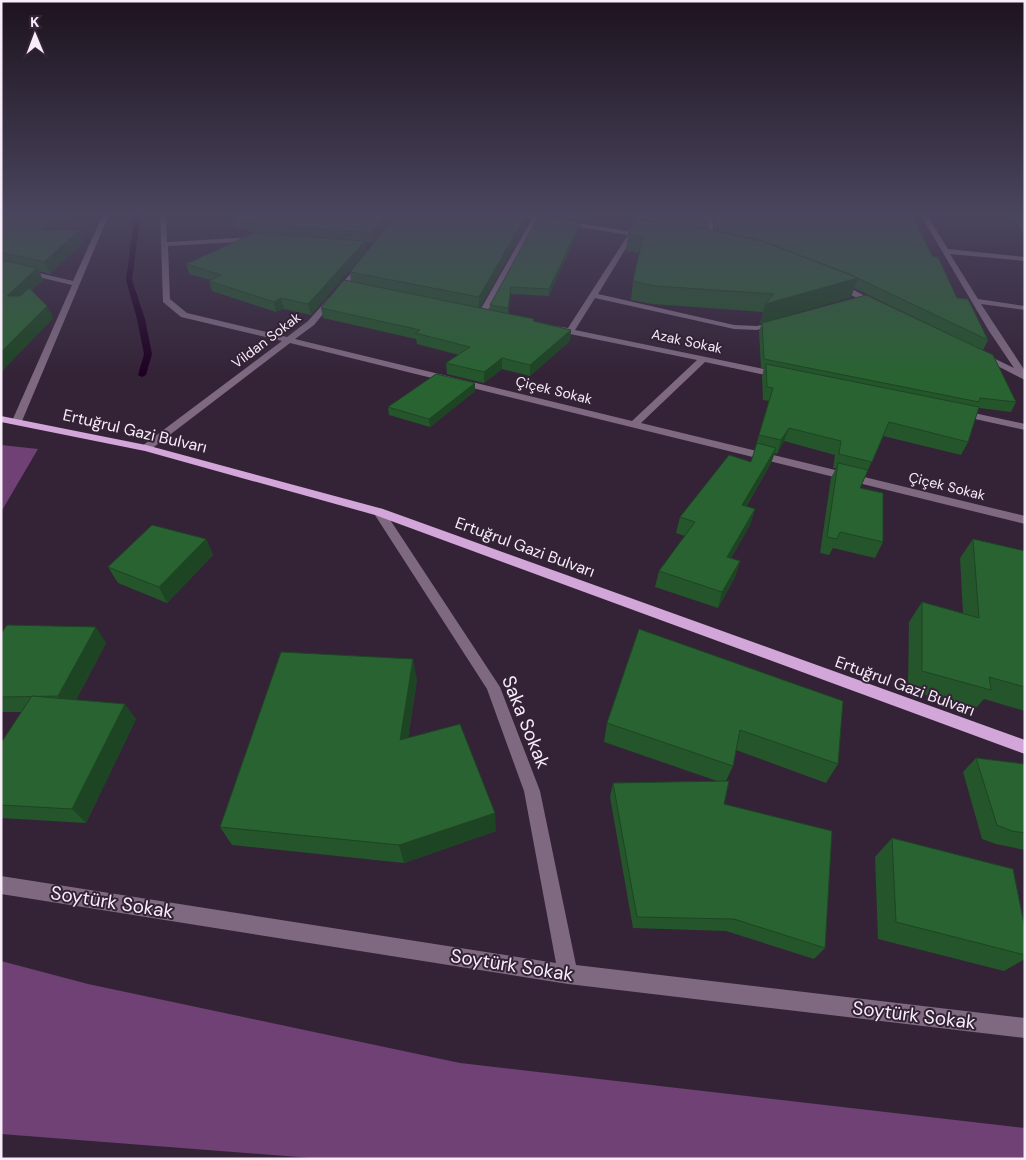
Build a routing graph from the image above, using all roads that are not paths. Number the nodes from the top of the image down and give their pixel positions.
1 (1, 266) edge
2 (83, 266) edge
3 (165, 266) edge
4 (361, 266) edge
5 (509, 266) edge
6 (611, 266) edge
7 (954, 266) edge
8 (833, 283) edge
9 (75, 284) junction
10 (593, 295) junction
11 (864, 298) junction
12 (975, 301) junction
13 (846, 303) edge
14 (881, 306) edge
15 (1025, 308) edge
16 (482, 313) edge
17 (784, 321) edge
18 (544, 326) edge
19 (570, 332) junction
20 (289, 340) junction
21 (974, 352) edge
22 (703, 359) junction
23 (791, 377) edge
24 (1024, 377) edge
25 (947, 411) edge
26 (1, 419) edge
27 (17, 421) junction
28 (636, 423) junction
29 (1025, 427) edge
30 (146, 448) junction
31 (379, 512) junction
32 (1025, 520) edge
33 (1025, 748) edge
34 (1, 885) edge
35 (568, 974) junction
36 (1025, 1028) edge

1 - 9 street
2 - 9 street
3 - 20 street, Çiçek Sokak
4 - 20 street, Vildan Sokak
5 - 16 street
6 - 10 street
7 - 12 street
8 - 11 street
9 - 27 street
10 - 17 street
10 - 19 street
11 - 13 street
11 - 14 street
12 - 15 street
12 - 24 street
18 - 19 street, Azak Sokak
19 - 22 street, Azak Sokak
20 - 28 street, Çiçek Sokak
20 - 30 street, Vildan Sokak
21 - 24 street
22 - 23 street, Azak Sokak
22 - 28 street
25 - 29 street
26 - 27 main road, Ertuğrul Gazi Bulvarı
27 - 30 main road, Ertuğrul Gazi Bulvarı
28 - 32 street, Çiçek Sokak
30 - 31 main road, Ertuğrul Gazi Bulvarı
31 - 33 main road, Ertuğrul Gazi Bulvarı
31 - 35 street, Saka Sokak
34 - 35 street, Soytürk Sokak
35 - 36 street, Soytürk Sokak

